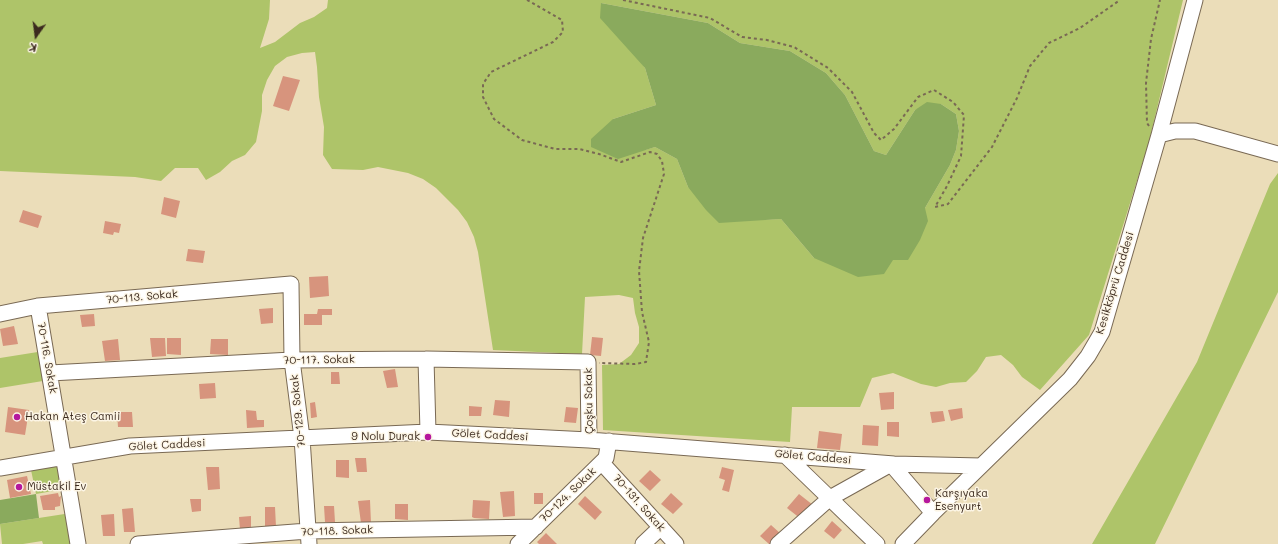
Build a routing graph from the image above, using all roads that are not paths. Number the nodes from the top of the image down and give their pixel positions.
1 (1194, 0) edge
2 (1159, 135) junction
3 (1278, 154) edge
4 (285, 285) joint
5 (38, 306) junction
6 (0, 314) edge
7 (426, 359) junction
8 (292, 360) junction
9 (588, 362) joint
10 (50, 373) junction
11 (428, 432) junction
12 (302, 438) junction
13 (590, 440) junction
14 (609, 441) junction
15 (785, 455) junction
16 (64, 457) junction
17 (602, 463) junction
18 (892, 464) junction
19 (982, 466) junction
20 (0, 468) edge
21 (830, 498) junction
22 (933, 513) junction
23 (536, 527) junction
24 (661, 527) junction
25 (309, 537) edge
26 (78, 544) edge
27 (138, 544) edge
28 (518, 544) edge
29 (643, 544) edge
30 (676, 544) edge
31 (778, 544) edge
32 (877, 544) edge
33 (903, 544) edge

1 - 2 street, Kesikköprü Caddesi
2 - 3 street
2 - 19 street, Kesikköprü Caddesi
4 - 5 street, 70-113. Sokak
4 - 8 street, 70-129. Sokak
5 - 6 street, 70-113. Sokak
5 - 10 street, 70-116. Sokak
7 - 8 street, 70-117. Sokak
7 - 9 street, 70-117. Sokak
7 - 11 street
8 - 10 street, 70-117. Sokak
8 - 12 street, 70-129. Sokak
9 - 13 street, Çoşku Sokak
10 - 16 street, 70-116. Sokak
11 - 12 street, Gölet Caddesi
11 - 13 street, Gölet Caddesi
12 - 16 street, Gölet Caddesi
12 - 25 street, 70-129. Sokak
13 - 14 street, Gölet Caddesi
14 - 15 street, Gölet Caddesi
14 - 17 street, 70-124. Sokak
15 - 18 street, Gölet Caddesi
15 - 21 street
16 - 20 street, Gölet Caddesi
16 - 26 street, 70-116. Sokak
17 - 23 street, 70-124. Sokak
17 - 24 street, 70-131. Sokak
18 - 19 street, Gölet Caddesi
18 - 21 street
18 - 22 street
19 - 22 street, Kesikköprü Caddesi
21 - 31 street
21 - 32 street
22 - 33 street, Kesikköprü Caddesi
23 - 25 street, 70-118. Sokak
23 - 28 street, 70-124. Sokak
24 - 29 street
24 - 30 street, 70-131. Sokak
25 - 27 street, 70-118. Sokak

